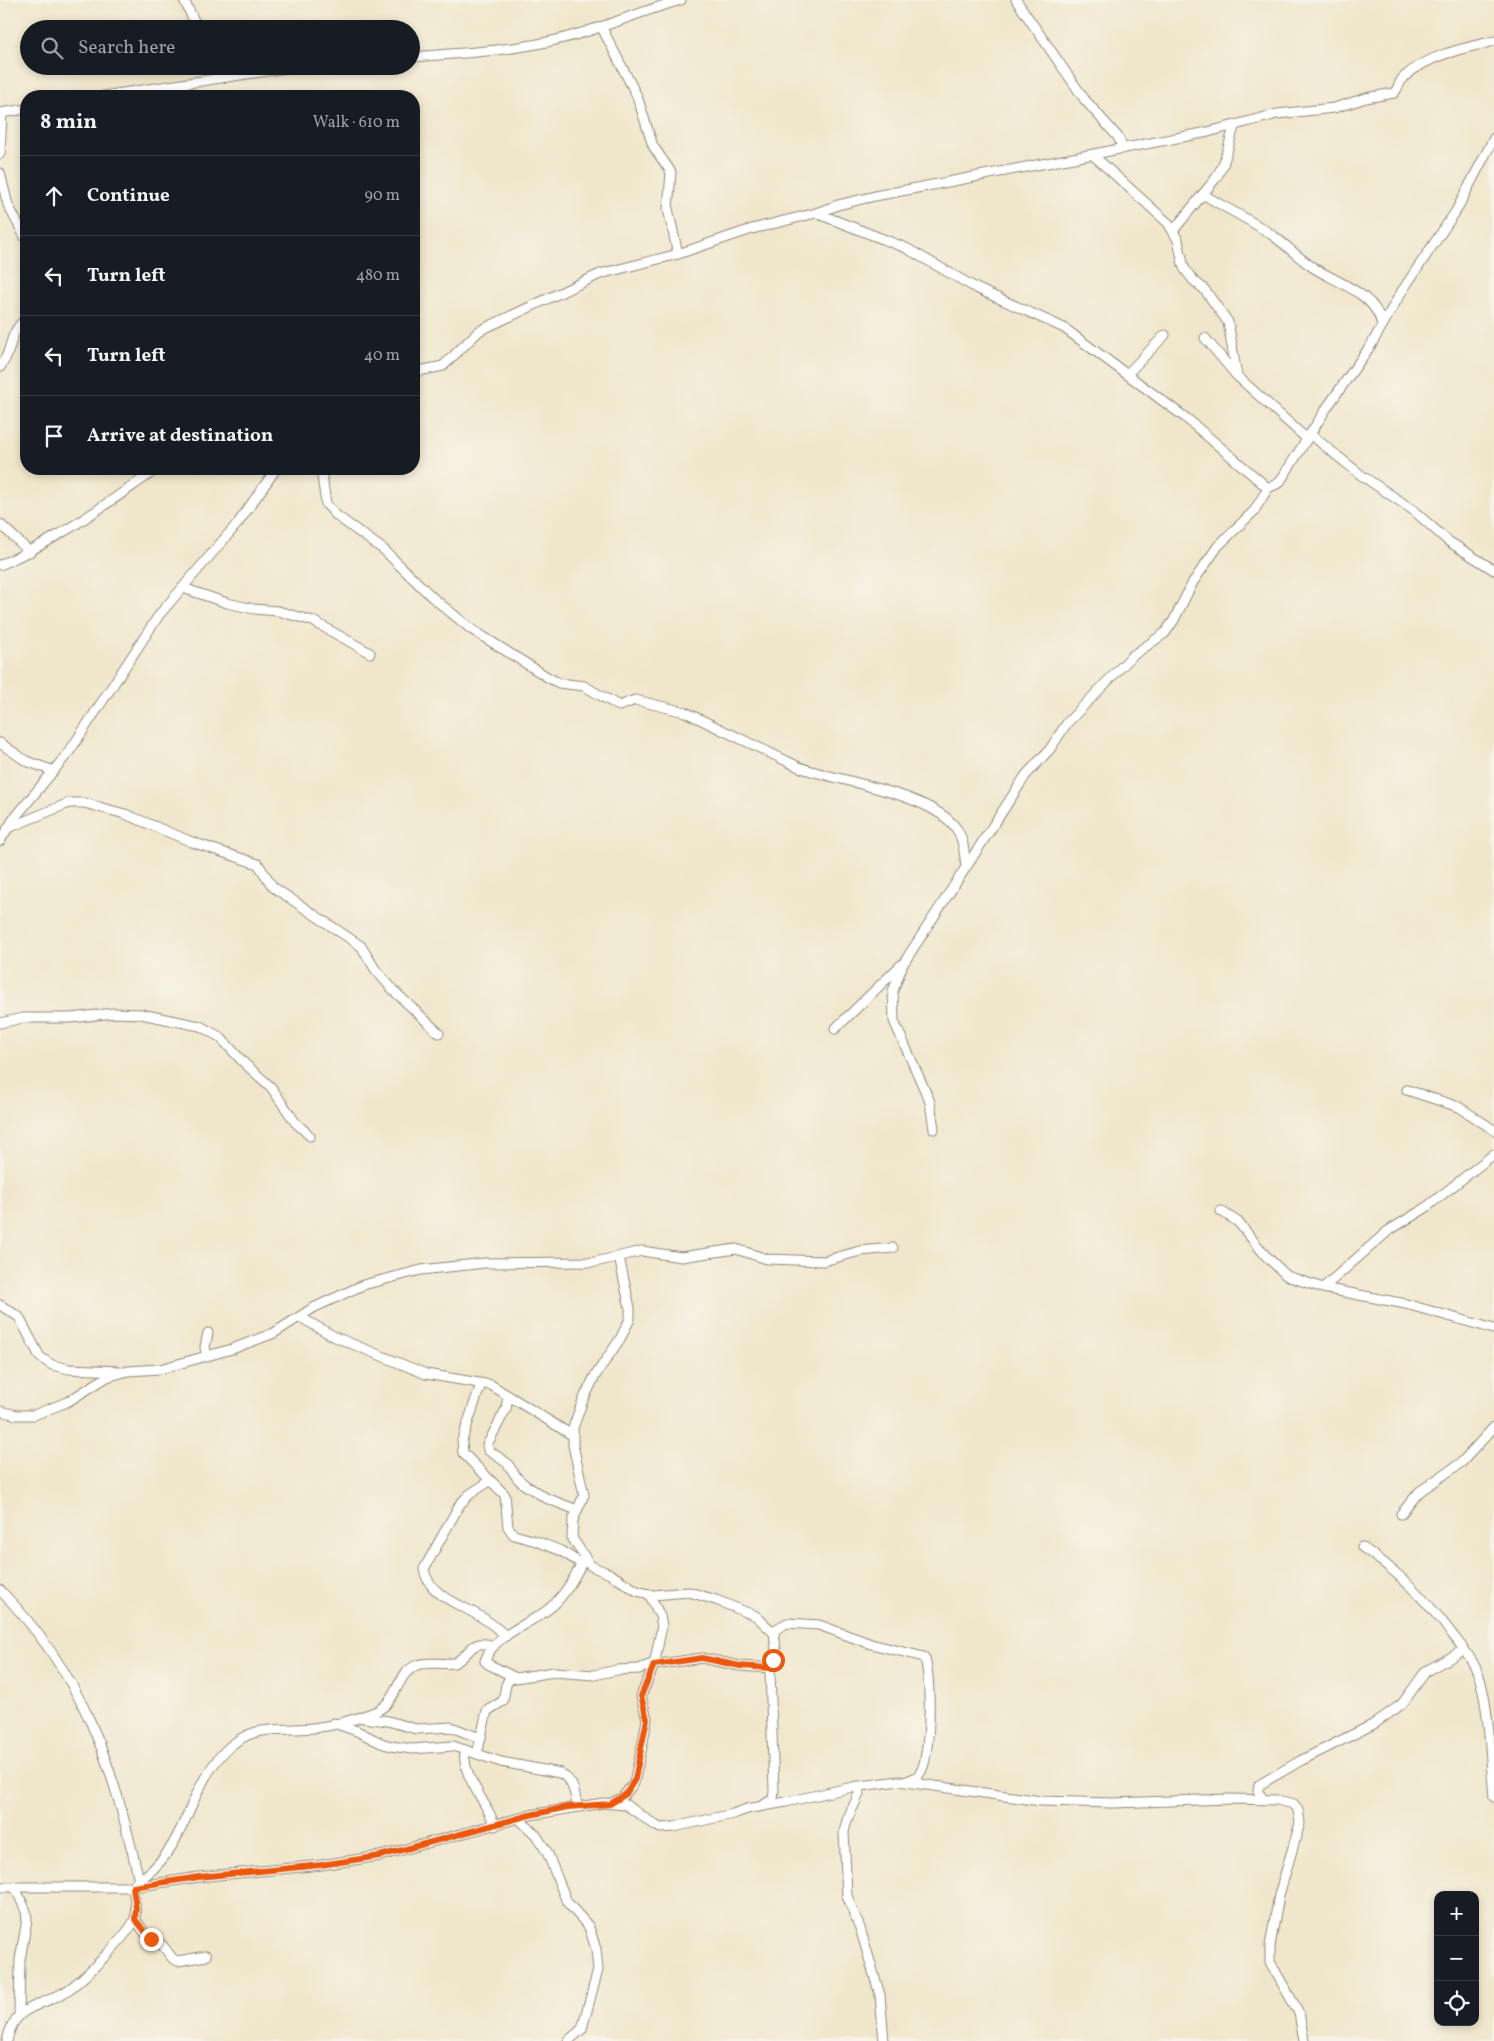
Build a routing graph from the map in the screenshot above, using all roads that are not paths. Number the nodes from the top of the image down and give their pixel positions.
1 (184, 0) edge
2 (681, 0) edge
3 (1016, 0) edge
4 (194, 20) edge
5 (602, 28) junction
6 (1494, 41) edge
7 (420, 56) edge
8 (218, 75) edge
9 (239, 75) edge
10 (219, 78) junction
11 (142, 90) edge
12 (20, 110) edge
13 (1, 113) edge
14 (1234, 127) junction
15 (1494, 138) edge
16 (1123, 149) junction
17 (0, 154) edge
18 (1094, 156) junction
19 (0, 173) edge
20 (1202, 194) junction
21 (816, 213) junction
22 (20, 228) edge
23 (1173, 231) junction
24 (678, 254) junction
25 (1382, 325) junction
26 (20, 326) edge
27 (1164, 335) dead end
28 (1205, 338) dead end
29 (0, 366) edge
30 (420, 371) edge
31 (1127, 374) junction
32 (1237, 376) junction
33 (1309, 436) junction
34 (149, 475) edge
35 (272, 475) edge
36 (322, 475) edge
37 (1268, 488) junction
38 (0, 524) edge
39 (30, 552) junction
40 (0, 565) edge
41 (1494, 570) edge
42 (183, 588) junction
43 (370, 653) dead end
44 (0, 743) edge
45 (54, 771) junction
46 (8, 828) junction
47 (0, 841) edge
48 (966, 866) junction
49 (903, 964) junction
50 (0, 1023) edge
51 (835, 1029) dead end
52 (439, 1034) dead end
53 (1407, 1090) dead end
54 (934, 1129) dead end
55 (1494, 1130) edge
56 (310, 1136) dead end
57 (1494, 1154) edge
58 (1221, 1210) dead end
59 (893, 1248) dead end
60 (619, 1257) junction
61 (1322, 1288) junction
62 (0, 1305) edge
63 (300, 1317) junction
64 (1494, 1329) edge
65 (208, 1332) dead end
66 (207, 1357) junction
67 (128, 1371) junction
68 (481, 1384) junction
69 (508, 1396) junction
70 (0, 1411) edge
71 (1494, 1427) edge
72 (572, 1435) junction
73 (490, 1481) junction
74 (577, 1510) junction
75 (1401, 1514) dead end
76 (1362, 1548) dead end
77 (583, 1561) junction
78 (0, 1590) edge
79 (649, 1594) junction
80 (774, 1633) junction
81 (506, 1636) junction
82 (494, 1646) junction
83 (1464, 1650) junction
84 (654, 1664) junction
85 (771, 1668) junction
86 (514, 1677) junction
87 (358, 1717) junction
88 (334, 1723) junction
89 (480, 1738) junction
90 (465, 1750) junction
91 (477, 1754) junction
92 (907, 1781) junction
93 (858, 1786) junction
94 (1494, 1797) edge
95 (1263, 1799) junction
96 (610, 1804) junction
97 (763, 1805) junction
98 (578, 1806) junction
99 (520, 1820) junction
100 (495, 1826) junction
101 (133, 1885) junction
102 (0, 1887) edge
103 (15, 1887) junction
104 (135, 1919) junction
105 (206, 1956) dead end
106 (18, 2015) junction
107 (6, 2041) edge
108 (568, 2041) edge
109 (884, 2041) edge
110 (1304, 2041) edge

1 - 4 street
2 - 5 street
3 - 16 street
5 - 7 street
5 - 24 street
6 - 14 street
8 - 10 street
9 - 10 street
10 - 11 street
12 - 13 street
13 - 17 street
14 - 16 street
14 - 20 street
15 - 25 street
16 - 18 street
18 - 21 street
18 - 23 street
19 - 22 street
20 - 23 street
20 - 25 street
21 - 24 street
21 - 31 street
23 - 32 street
24 - 30 street
25 - 33 street
26 - 29 street
27 - 31 street
28 - 32 street
31 - 37 street
32 - 33 street
33 - 37 street
33 - 41 street
34 - 39 street
35 - 42 street
36 - 48 street
37 - 48 street
38 - 39 street
39 - 40 street
42 - 43 street
42 - 45 street
44 - 45 street
45 - 46 street
46 - 47 street
46 - 52 street
48 - 49 street
49 - 51 street
49 - 54 street
50 - 56 street
53 - 55 street
57 - 61 street
58 - 61 street
59 - 60 street
60 - 63 street
60 - 72 street
61 - 64 street
62 - 67 street
63 - 66 street
63 - 68 street
65 - 66 street
66 - 67 street
67 - 70 street
68 - 69 street
68 - 73 street
69 - 72 street
69 - 74 street
71 - 75 street
72 - 74 street
73 - 77 street
73 - 81 street
74 - 77 street
76 - 83 street
77 - 79 street
77 - 81 street
78 - 101 street
79 - 80 street
79 - 84 street
80 - 85 street
80 - 92 street
81 - 82 street
82 - 86 street
82 - 87 street
83 - 94 street
83 - 95 street
84 - 85 street
84 - 86 street
84 - 96 street
85 - 97 street
86 - 89 street
87 - 88 street
87 - 89 street
88 - 90 street
88 - 101 street
89 - 91 street
90 - 91 street
90 - 100 street
91 - 98 street
92 - 93 street
92 - 95 street
93 - 97 street
93 - 109 street
95 - 110 street
96 - 97 street
96 - 98 street
98 - 99 street
99 - 100 street
99 - 108 street
100 - 101 street
101 - 103 street
101 - 104 street
102 - 103 street
103 - 106 street
104 - 105 street
104 - 106 street
106 - 107 street

